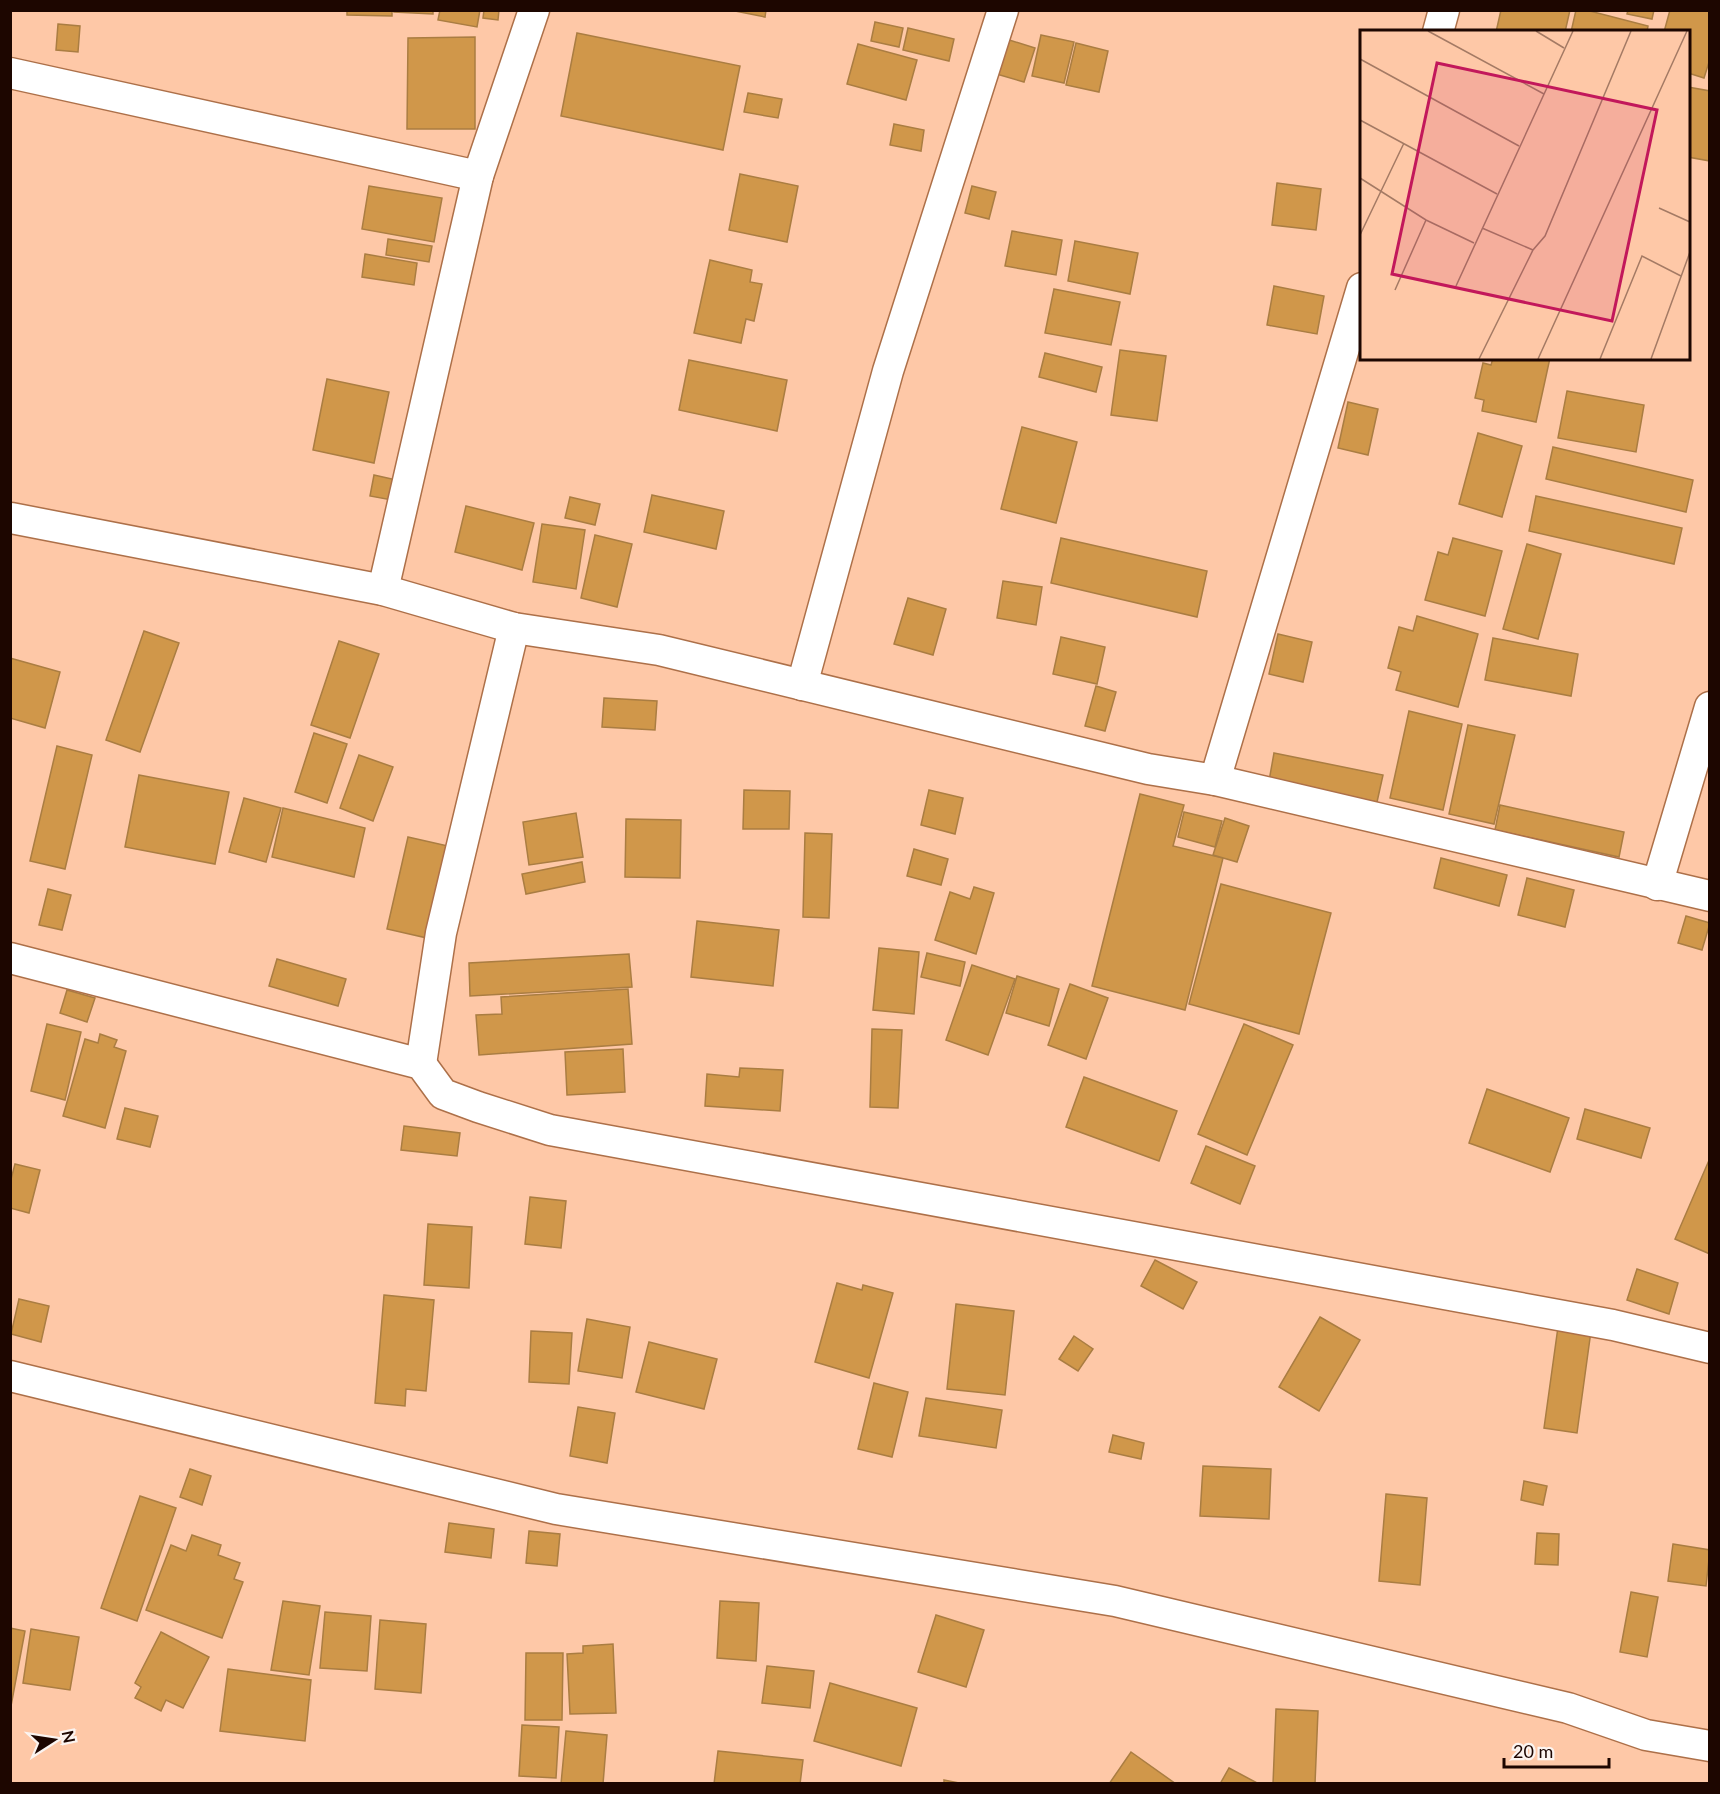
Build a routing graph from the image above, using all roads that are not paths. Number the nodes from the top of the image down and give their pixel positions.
1 (534, 10) edge
2 (1003, 10) edge
3 (1444, 10) edge
4 (1439, 30) edge
5 (10, 73) edge
6 (478, 176) junction
7 (1360, 295) edge
8 (11, 518) edge
9 (383, 590) junction
10 (514, 628) junction
11 (802, 685) junction
12 (1710, 707) edge
13 (1215, 780) junction
14 (1657, 885) junction
15 (1710, 896) edge
16 (10, 958) edge
17 (421, 1064) junction
18 (1710, 1348) edge
19 (10, 1376) edge
20 (1710, 1746) edge

1 - 6 street
2 - 11 street
3 - 4 street
5 - 6 street
6 - 9 street
7 - 13 street
8 - 9 street
9 - 10 street
10 - 11 street
10 - 17 street
11 - 13 street
12 - 14 street
13 - 14 street
14 - 15 street
16 - 17 street
17 - 18 street
19 - 20 street

